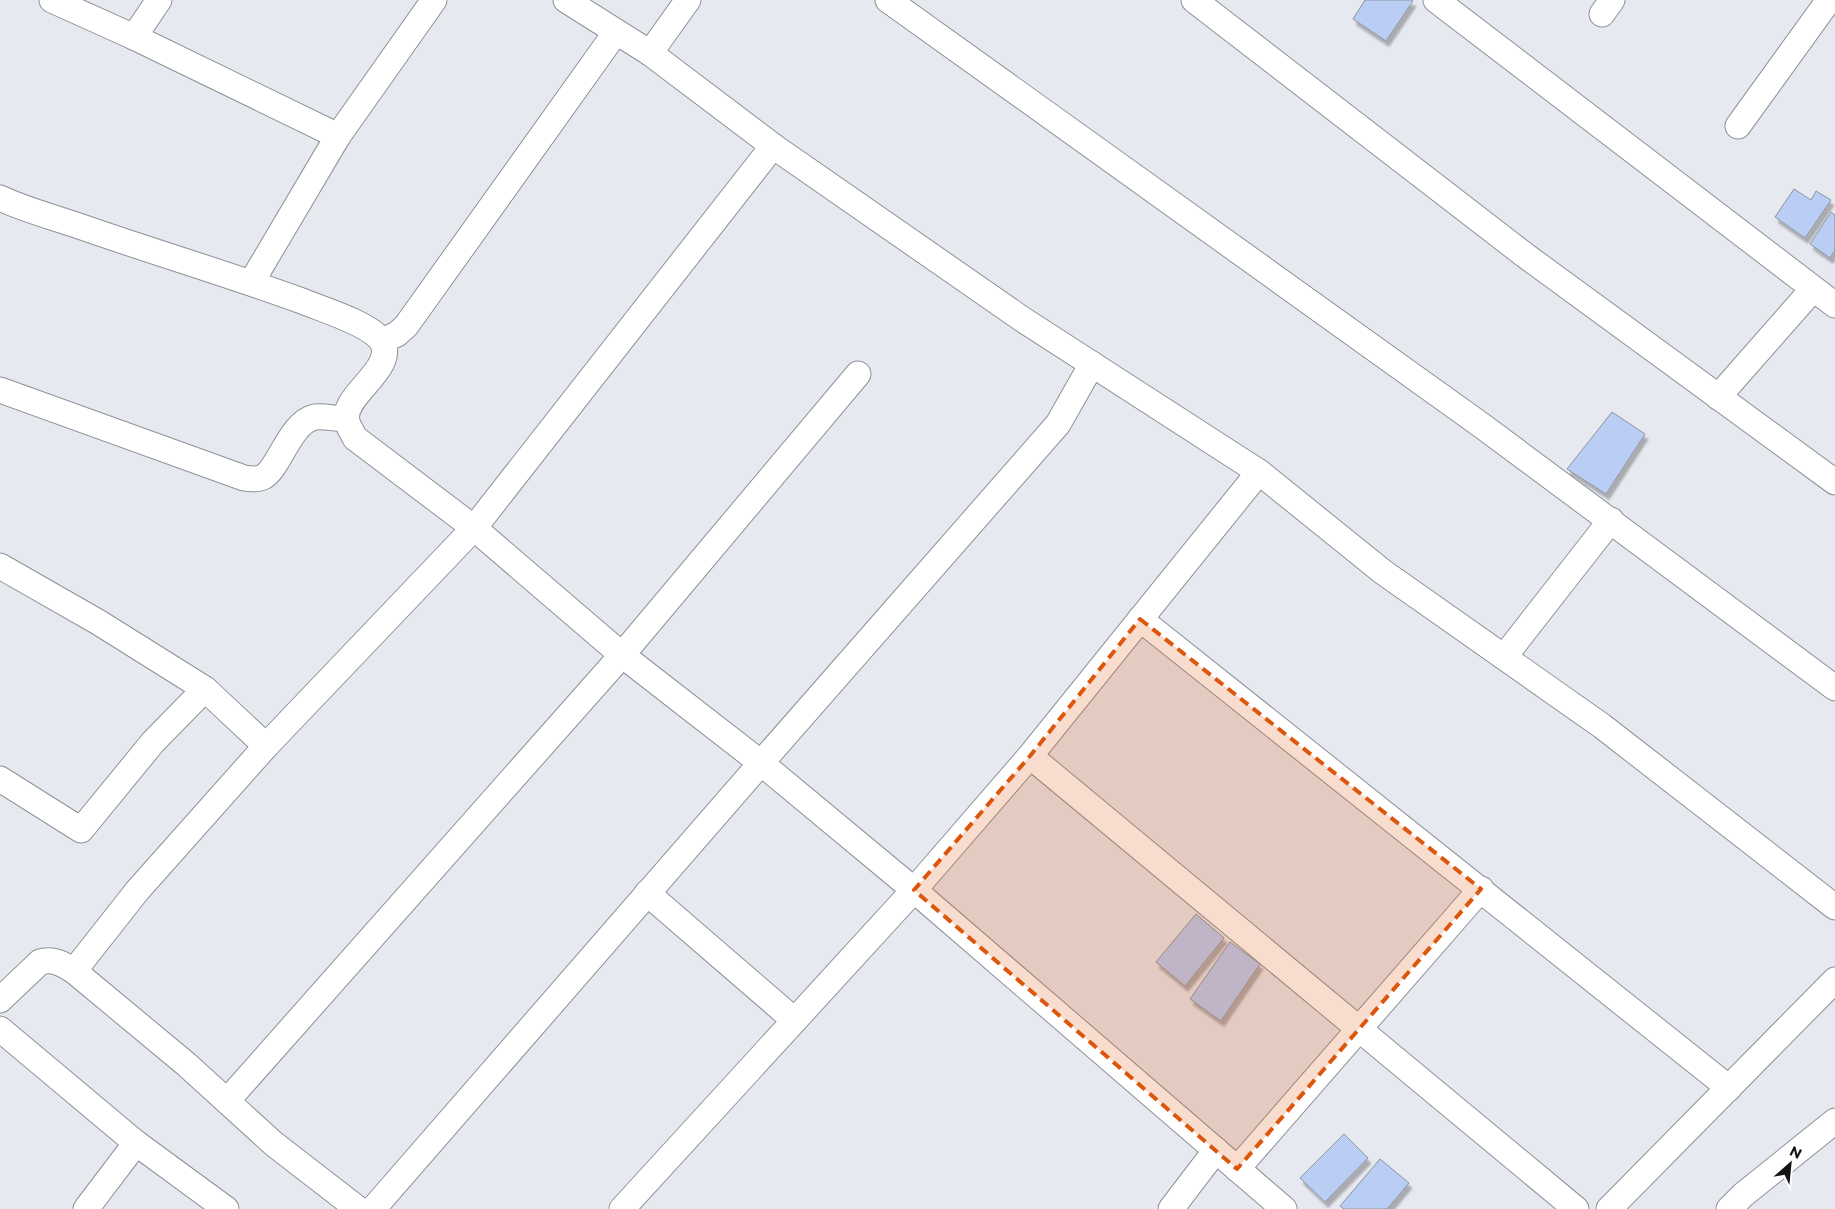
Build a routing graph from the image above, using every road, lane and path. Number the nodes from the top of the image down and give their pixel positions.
1 (52, 0) edge
2 (159, 0) edge
3 (434, 0) edge
4 (566, 0) edge
5 (688, 0) edge
6 (888, 0) edge
7 (1194, 0) edge
8 (1436, 0) edge
9 (1829, 0) edge
10 (616, 32) junction
11 (134, 38) junction
12 (650, 53) junction
13 (1738, 126) dead end
14 (338, 136) junction
15 (773, 146) junction
16 (0, 198) edge
17 (251, 283) junction
18 (1813, 289) junction
19 (1835, 305) edge
20 (382, 341) junction
21 (1092, 364) junction
22 (858, 374) dead end
23 (0, 390) edge
24 (1718, 397) junction
25 (346, 420) junction
26 (1259, 472) junction
27 (1835, 482) edge
28 (1611, 520) junction
29 (474, 528) junction
30 (0, 566) edge
31 (1140, 619) junction
32 (622, 655) junction
33 (1504, 658) junction
34 (1835, 688) edge
35 (205, 689) junction
36 (266, 746) junction
37 (1030, 756) junction
38 (761, 763) junction
39 (0, 779) edge
40 (1481, 889) junction
41 (914, 890) junction
42 (647, 894) junction
43 (1835, 907) edge
44 (74, 971) junction
45 (1835, 980) edge
46 (0, 1000) edge
47 (794, 1020) junction
48 (1360, 1028) junction
49 (0, 1029) edge
50 (1729, 1088) junction
51 (227, 1101) junction
52 (1835, 1121) edge
53 (136, 1143) junction
54 (1216, 1150) junction
55 (1237, 1169) junction
56 (1743, 1204) edge
57 (86, 1209) edge
58 (226, 1209) edge
59 (358, 1209) edge
60 (373, 1209) edge
61 (622, 1209) edge
62 (1171, 1209) edge
63 (1284, 1209) edge
64 (1576, 1209) edge
65 (1609, 1209) edge

1 - 11 street
2 - 11 street
3 - 14 street
4 - 10 street
5 - 12 street
6 - 28 street
7 - 24 street
8 - 18 street
9 - 13 street
10 - 12 street
10 - 20 street
11 - 14 street
12 - 15 street
14 - 17 street
15 - 21 street
15 - 29 street
16 - 17 street
17 - 20 street
18 - 19 street
18 - 24 street
20 - 25 street
21 - 26 street
21 - 38 street
22 - 32 street
23 - 25 street
24 - 27 street
25 - 29 street
26 - 31 street
26 - 33 street
28 - 33 street
28 - 34 street
29 - 32 street
29 - 36 street
30 - 35 street
31 - 37 street
31 - 40 street
32 - 38 street
32 - 51 street
33 - 43 street
35 - 36 street
35 - 39 street
36 - 44 street
37 - 41 street
37 - 48 street
38 - 41 street
38 - 42 street
40 - 48 street
40 - 50 street
41 - 47 street
41 - 54 street
42 - 47 street
42 - 60 street
44 - 46 street
44 - 51 street
45 - 50 street
47 - 61 street
48 - 55 street
48 - 64 street
49 - 53 street
50 - 65 street
51 - 59 street
52 - 56 street
53 - 57 street
53 - 58 street
54 - 55 street
54 - 62 street
55 - 63 street

